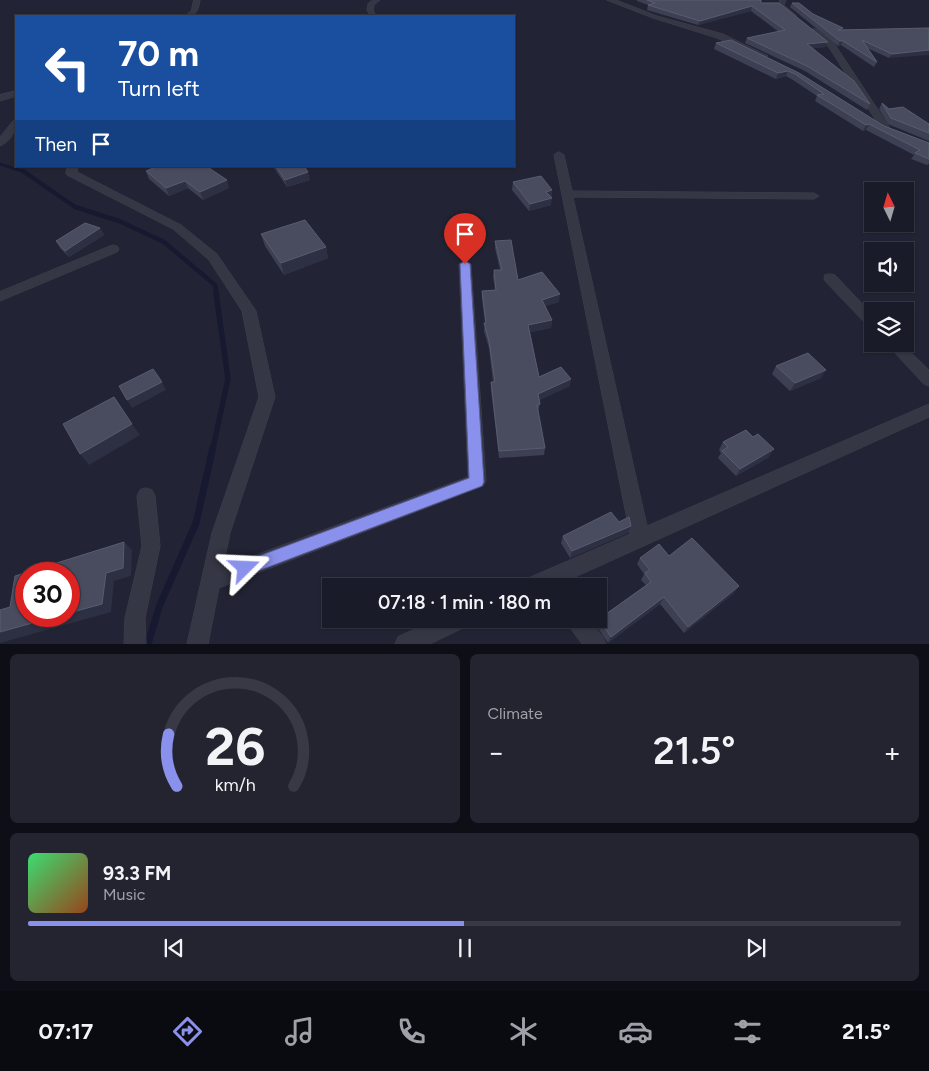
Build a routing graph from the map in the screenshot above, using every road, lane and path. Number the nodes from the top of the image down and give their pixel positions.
1 (197, 0) edge
2 (378, 0) edge
3 (610, 0) edge
4 (784, 0) edge
5 (190, 15) edge
6 (372, 15) edge
7 (802, 22) edge
8 (809, 28) edge
9 (776, 62) edge
10 (15, 93) edge
11 (0, 98) edge
12 (870, 119) edge
13 (15, 123) edge
14 (885, 128) junction
15 (894, 132) edge
16 (2, 141) edge
17 (559, 155) dead end
18 (73, 167) edge
19 (568, 194) junction
20 (814, 196) dead end
21 (113, 248) dead end
22 (465, 264) dead end
23 (830, 278) dead end
24 (0, 297) edge
25 (864, 314) edge
26 (902, 352) edge
27 (929, 380) edge
28 (929, 410) edge
29 (146, 496) dead end
30 (640, 539) junction
31 (557, 578) edge
32 (210, 582) junction
33 (440, 628) edge
34 (583, 628) edge
35 (135, 644) edge
36 (197, 644) edge
37 (405, 644) edge
38 (596, 644) edge

1 - 5 street
2 - 6 street
3 - 9 street
4 - 7 street
8 - 14 street
10 - 11 street
12 - 14 street
13 - 16 street
14 - 15 street
17 - 19 street
18 - 32 street
19 - 20 street
19 - 30 street
21 - 24 street
22 - 32 street
23 - 25 street
26 - 27 street
28 - 30 street
29 - 35 street
30 - 31 street
32 - 36 street
33 - 37 street
34 - 38 street

